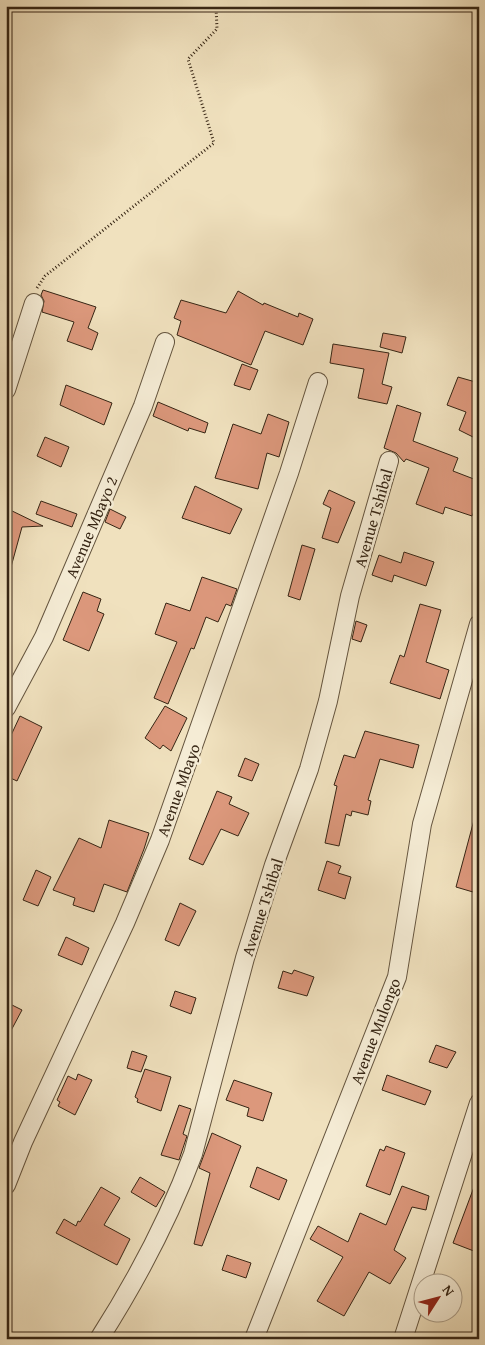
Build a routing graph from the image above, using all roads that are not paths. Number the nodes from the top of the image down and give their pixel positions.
1 (34, 303) road end
2 (165, 342) dead end
3 (318, 382) dead end
4 (6, 390) edge
5 (389, 462) dead end
6 (479, 624) edge
7 (6, 708) edge
8 (479, 1104) edge
9 (6, 1185) edge
10 (99, 1339) edge
11 (254, 1339) edge
12 (403, 1339) edge

1 - 4 street
2 - 7 street, Avenue Mbayo 2
3 - 9 street, Avenue Mbayo
5 - 10 street, Avenue Tshibal
6 - 11 street, Avenue Mulongo
8 - 12 street

